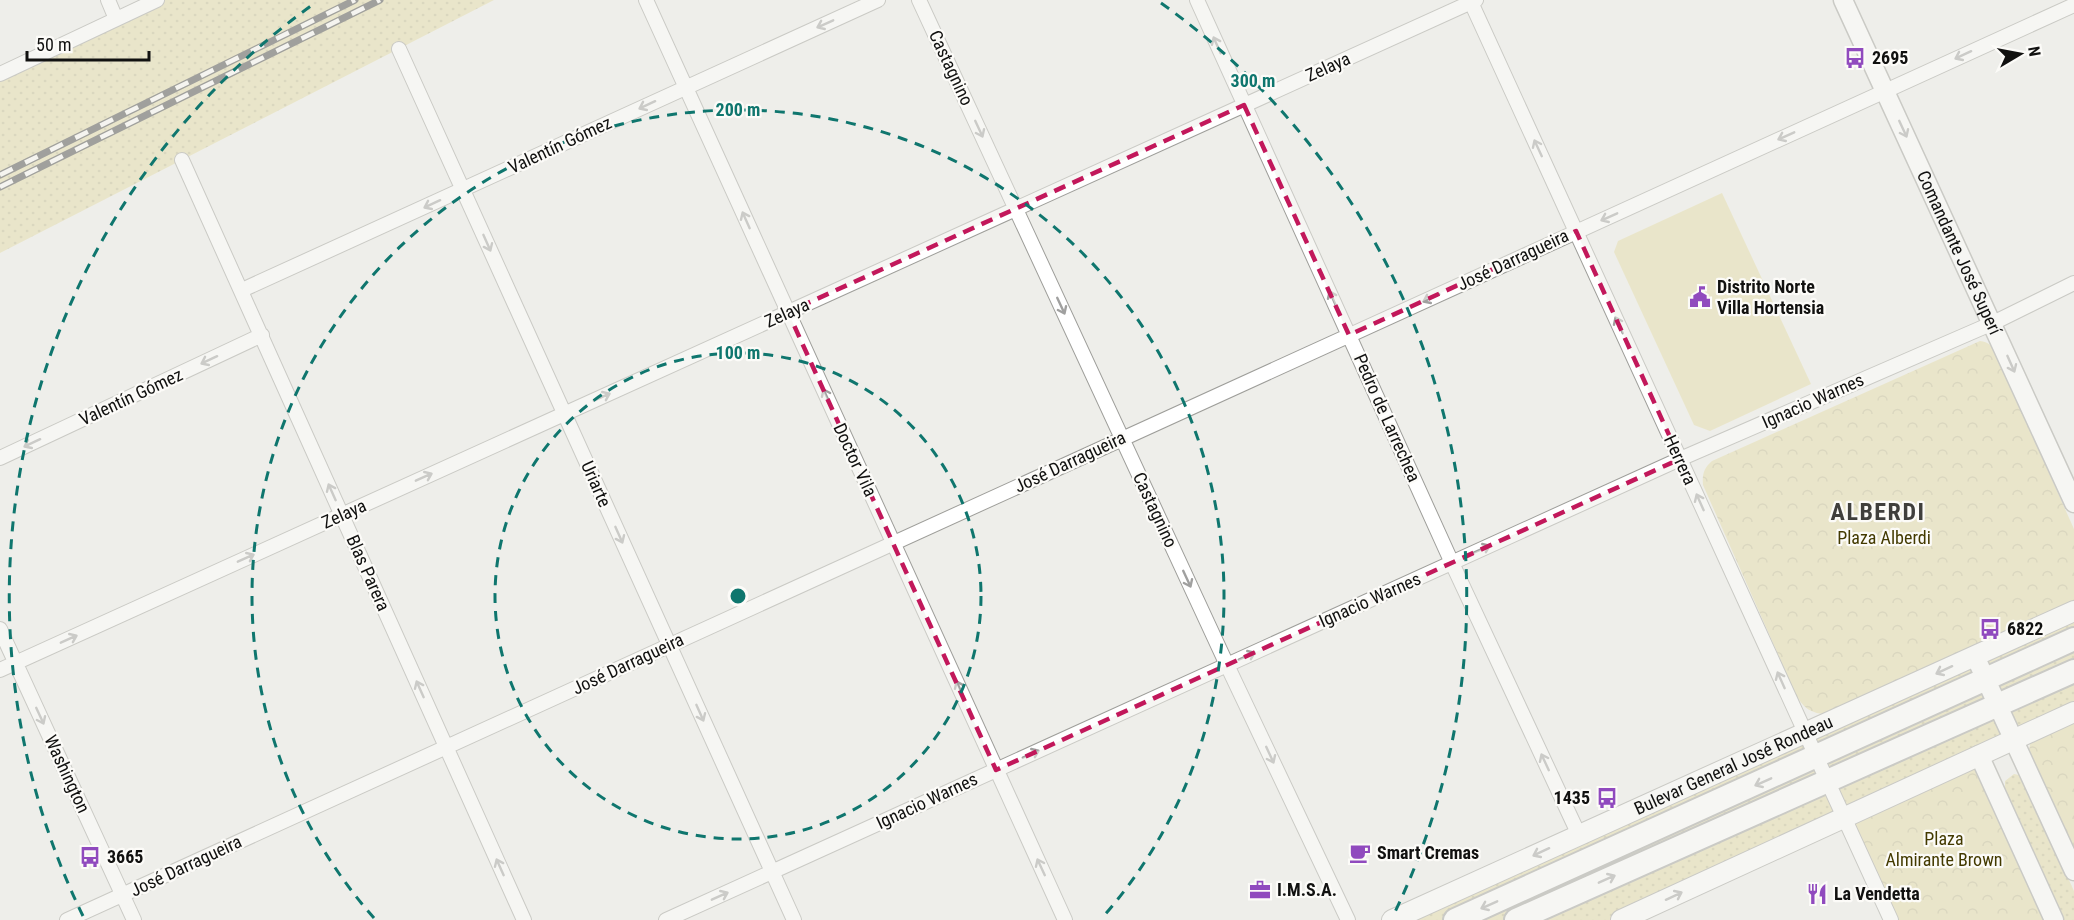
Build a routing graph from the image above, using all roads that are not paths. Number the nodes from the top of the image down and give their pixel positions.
1 (108, 0) edge
2 (157, 0) edge
3 (646, 0) edge
4 (878, 0) edge
5 (919, 0) edge
6 (1197, 0) edge
7 (1844, 0) edge
8 (1472, 1) edge
9 (2074, 4) edge
10 (116, 19) junction
11 (399, 49) dead end
12 (0, 74) edge
13 (686, 88) junction
14 (1885, 91) junction
15 (1244, 105) junction
16 (182, 160) dead end
17 (463, 189) junction
18 (1016, 209) junction
19 (1576, 231) junction
20 (2074, 283) edge
21 (242, 290) junction
22 (788, 312) junction
23 (1993, 323) junction
24 (1349, 335) junction
25 (262, 336) junction
26 (564, 414) junction
27 (1122, 438) junction
28 (0, 458) edge
29 (1680, 459) junction
30 (2074, 503) edge
31 (342, 514) junction
32 (893, 543) junction
33 (1452, 563) junction
34 (2074, 612) edge
35 (0, 629) edge
36 (2074, 639) edge
37 (669, 645) junction
38 (1975, 656) junction
39 (16, 663) junction
40 (1227, 665) junction
41 (0, 670) edge
42 (2074, 671) edge
43 (1986, 681) junction
44 (1997, 705) junction
45 (2074, 712) edge
46 (1805, 733) junction
47 (2013, 740) junction
48 (446, 747) junction
49 (1979, 755) junction
50 (1816, 758) junction
51 (996, 770) junction
52 (1827, 781) junction
53 (1843, 817) junction
54 (1579, 835) junction
55 (2074, 871) edge
56 (772, 872) junction
57 (122, 895) junction
58 (67, 920) edge
59 (134, 920) edge
60 (524, 920) edge
61 (666, 920) edge
62 (794, 920) edge
63 (1065, 920) edge
64 (1348, 920) edge
65 (1392, 920) edge
66 (1455, 920) edge
67 (1516, 920) edge
68 (1621, 920) edge
69 (1891, 920) edge
70 (2054, 920) edge

1 - 10 street
2 - 10 street
3 - 13 street, Doctor Vila
4 -> 13 street, Valentín Gómez
5 -> 18 street, Castagnino
15 -> 6 street, Pedro de Larrechea
7 - 14 street, Comandante José Superí
8 - 15 street, Zelaya
19 -> 8 street, Herrera
9 -> 14 street, José Darragueira
10 - 12 street
11 - 17 street, Uriarte
13 -> 17 street, Valentín Gómez
22 -> 13 street, Doctor Vila
14 -> 19 street, José Darragueira
14 -> 23 street, Comandante José Superí
15 - 18 street, Zelaya
24 -> 15 street, Pedro de Larrechea
16 - 21 street, Blas Parera
17 -> 21 street, Valentín Gómez
17 -> 26 street, Uriarte
18 - 22 street, Zelaya
18 -> 27 street, Castagnino
19 -> 24 street, José Darragueira
29 -> 19 street, Herrera
20 - 23 street, Ignacio Warnes
21 - 25 street, Blas Parera
26 -> 22 street, Zelaya
32 -> 22 street, Doctor Vila
23 - 29 street, Ignacio Warnes
23 -> 30 street, Comandante José Superí
24 - 27 street, José Darragueira
24 - 33 street, Pedro de Larrechea
25 -> 28 street, Valentín Gómez
31 -> 25 street, Blas Parera
31 -> 26 street, Zelaya
26 -> 37 street, Uriarte
27 - 32 street, José Darragueira
27 -> 40 street, Castagnino
33 -> 29 street, Ignacio Warnes
46 -> 29 street, Herrera
39 -> 31 street, Zelaya
48 -> 31 street, Blas Parera
32 - 37 street, José Darragueira
51 -> 32 street, Doctor Vila
40 -> 33 street, Ignacio Warnes
54 -> 33 street, Pedro de Larrechea
34 - 38 main road, Bulevar General José Rondeau
35 - 39 street, Washington
36 - 43 main road, Bulevar General José Rondeau
37 - 48 street, José Darragueira
37 -> 56 street, Uriarte
38 - 43 street
38 -> 46 main road, Bulevar General José Rondeau
39 - 41 street, Zelaya
39 -> 57 street, Washington
51 -> 40 street, Ignacio Warnes
40 -> 64 street, Castagnino
42 - 44 main road
43 - 44 street
43 - 50 main road, Bulevar General José Rondeau
44 - 47 street
44 - 52 main road
45 - 47 main road
46 - 50 street, Herrera
46 - 54 main road, Bulevar General José Rondeau
47 - 49 main road
47 - 55 street
48 - 57 street, José Darragueira
60 -> 48 street, Blas Parera
49 - 53 main road
49 - 70 street
50 - 52 street, Herrera
50 -> 66 main road, Bulevar General José Rondeau
51 - 56 street, Ignacio Warnes
63 -> 51 street, Doctor Vila
52 - 53 street, Herrera
67 -> 52 main road
68 -> 53 main road
53 - 69 street, Herrera
54 -> 65 main road, Bulevar General José Rondeau
61 -> 56 street, Ignacio Warnes
56 - 62 street, Uriarte
57 - 58 street, José Darragueira
57 - 59 street, Washington

